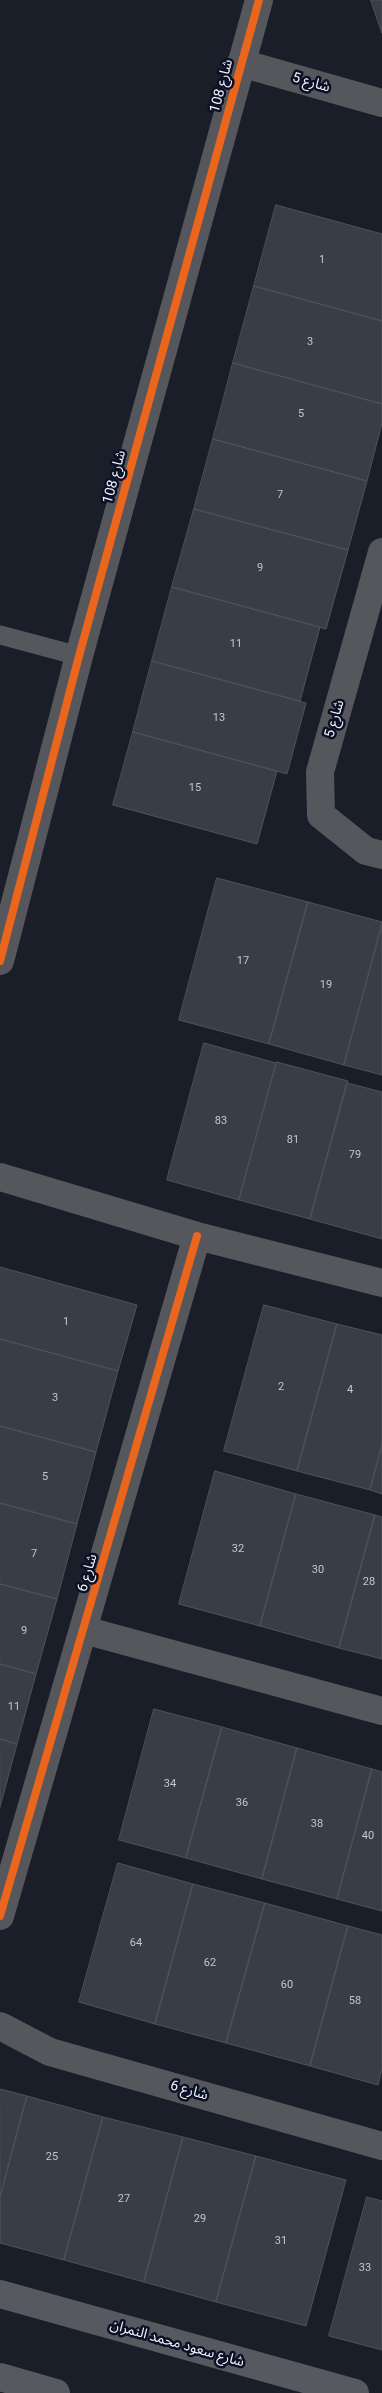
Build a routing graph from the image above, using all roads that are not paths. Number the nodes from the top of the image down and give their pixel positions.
1 (259, 0) edge
2 (241, 63) junction
3 (382, 103) edge
4 (382, 552) edge
5 (0, 635) edge
6 (80, 656) junction
7 (382, 856) edge
8 (0, 961) edge
9 (0, 1177) edge
10 (197, 1236) junction
11 (382, 1283) edge
12 (84, 1630) junction
13 (382, 1711) edge
14 (0, 1916) edge
15 (0, 2026) edge
16 (382, 2146) edge
17 (0, 2294) edge
18 (0, 2377) edge
19 (56, 2393) edge
20 (355, 2393) edge

1 - 2 street, شارع 108
2 - 3 street, شارع 5
2 - 6 street, شارع 108
4 - 7 street, شارع 5
5 - 6 lane
6 - 8 street, شارع 108
9 - 10 street
10 - 11 street
10 - 12 street, شارع 6
12 - 13 street
12 - 14 street, شارع 6
15 - 16 street, شارع 6
17 - 20 street, شارع سعود محمد النمران
18 - 19 street

